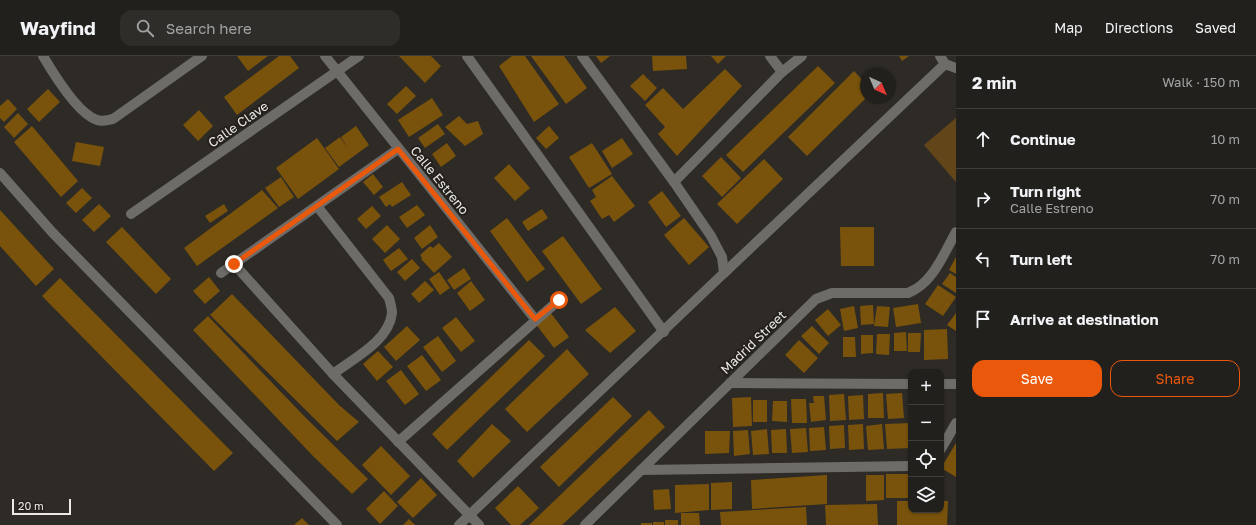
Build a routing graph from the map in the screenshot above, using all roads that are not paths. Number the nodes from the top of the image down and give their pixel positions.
1 (43, 56) edge
2 (325, 56) edge
3 (359, 56) edge
4 (468, 56) edge
5 (582, 56) edge
6 (770, 56) edge
7 (802, 56) edge
8 (199, 57) edge
9 (942, 60) edge
10 (956, 68) edge
11 (337, 71) junction
12 (782, 72) junction
13 (398, 149) junction
14 (0, 173) edge
15 (674, 182) junction
16 (317, 206) junction
17 (131, 214) dead end
18 (956, 232) edge
19 (234, 264) junction
20 (221, 273) dead end
21 (724, 273) junction
22 (559, 300) dead end
23 (535, 319) junction
24 (664, 332) junction
25 (333, 374) junction
26 (730, 383) junction
27 (908, 384) edge
28 (944, 384) edge
29 (956, 384) edge
30 (956, 423) edge
31 (398, 442) junction
32 (944, 444) edge
33 (908, 466) edge
34 (641, 470) junction
35 (469, 515) junction
36 (337, 525) edge
37 (459, 525) edge
38 (479, 525) edge
39 (585, 525) edge

1 - 8 street
2 - 11 street, Calle Estreno
3 - 11 street, Calle Clave
4 - 24 street
5 - 15 street
6 - 12 street
7 - 12 street
9 - 10 street
9 - 21 street
11 - 13 street, Calle Estreno
11 - 17 street, Calle Clave
12 - 15 street
13 - 16 street
13 - 23 street, Calle Estreno
14 - 36 street
15 - 21 street
16 - 19 street
16 - 25 street
18 - 26 street, Madrid Street
19 - 20 street
19 - 25 street
21 - 24 street
22 - 23 street
23 - 31 street
24 - 35 street
25 - 31 street
26 - 27 street
26 - 34 street, Madrid Street
28 - 29 street
30 - 32 street
31 - 35 street
33 - 34 street
34 - 39 street, Madrid Street
35 - 37 street
35 - 38 street

